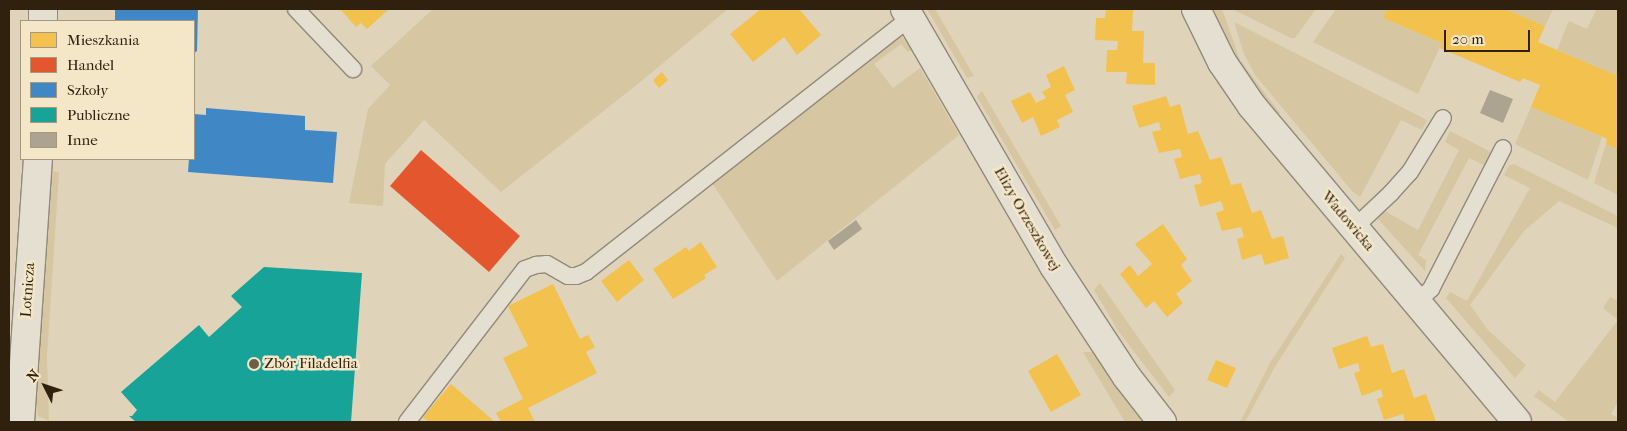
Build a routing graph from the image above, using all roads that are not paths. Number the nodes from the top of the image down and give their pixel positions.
1 (296, 9) edge
2 (1196, 9) edge
3 (907, 13) edge
4 (352, 70) dead end
5 (1443, 118) dead end
6 (1503, 148) dead end
7 (38, 160) edge
8 (1354, 228) junction
9 (1416, 303) junction
10 (20, 422) edge
11 (407, 422) edge
12 (1162, 422) edge
13 (1517, 422) edge

1 - 4 lane
2 - 8 street, Wadowicka
3 - 11 lane
3 - 12 street, Elizy Orzeszkowej
5 - 8 lane
6 - 9 lane
7 - 10 street, Lotnicza
8 - 9 street, Wadowicka
9 - 13 street, Wadowicka

